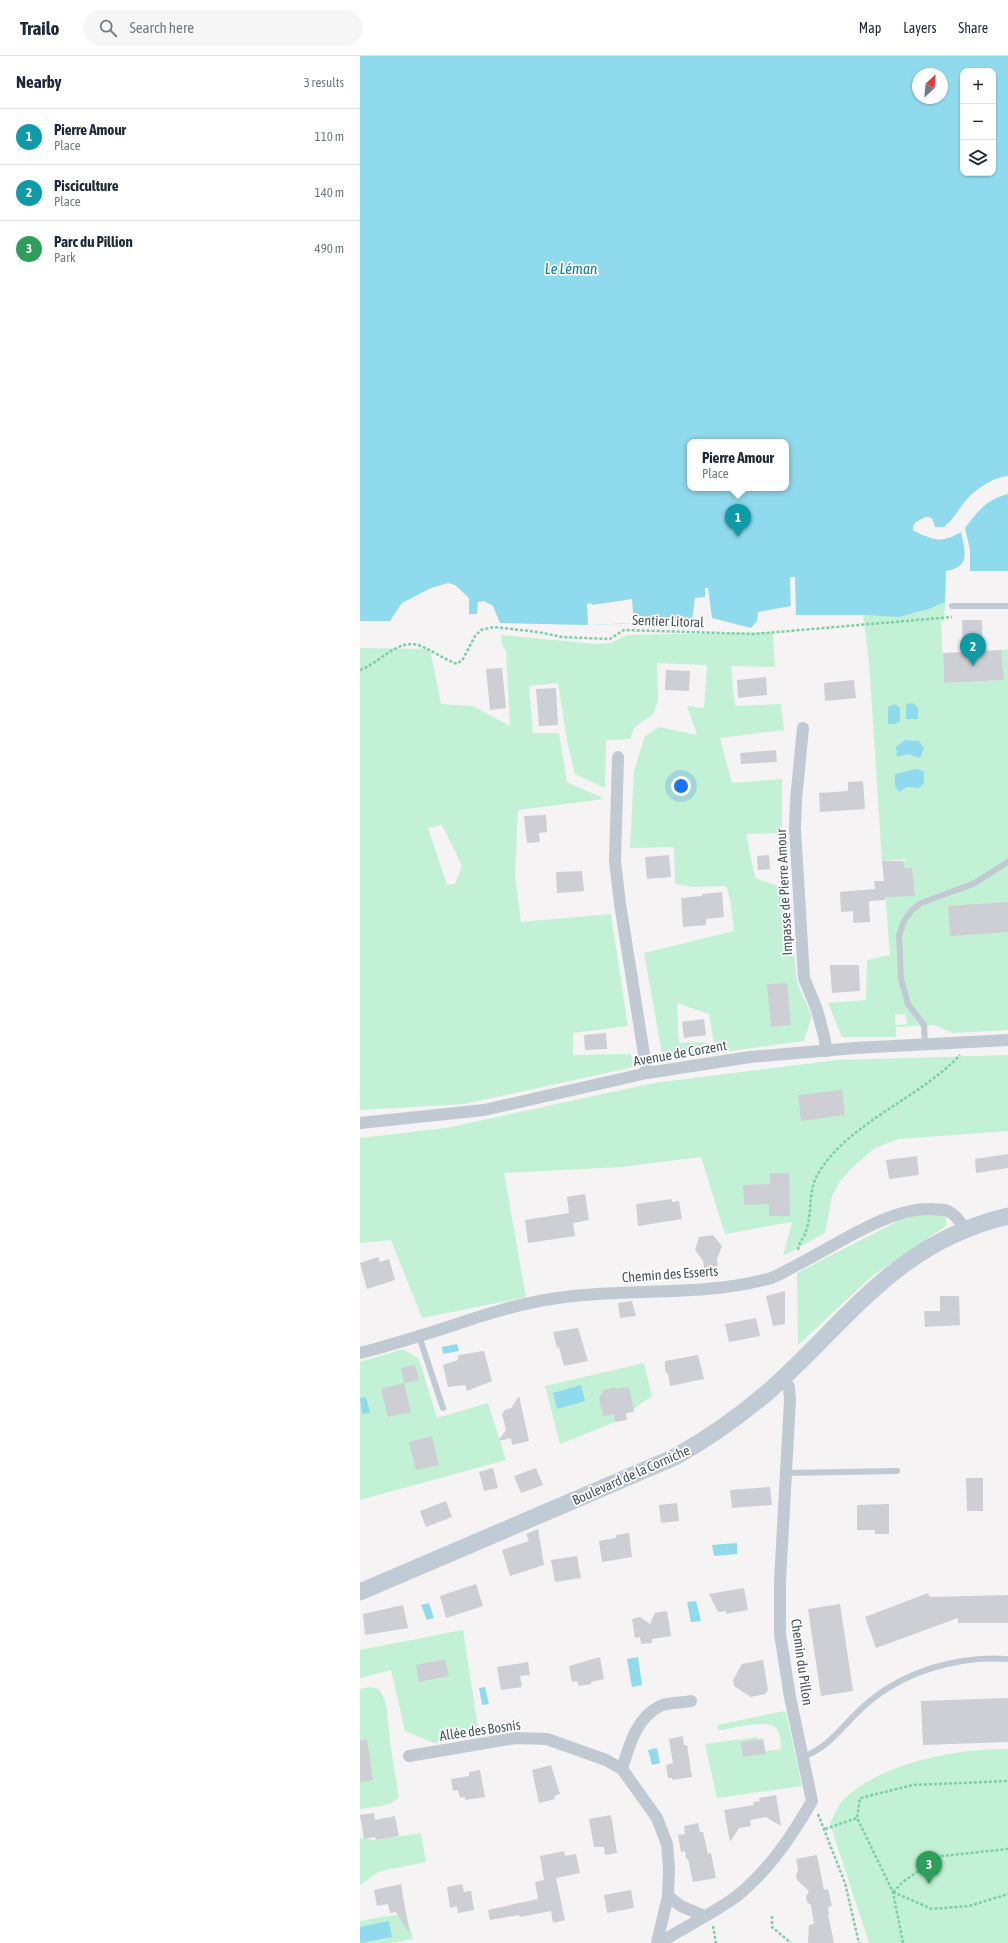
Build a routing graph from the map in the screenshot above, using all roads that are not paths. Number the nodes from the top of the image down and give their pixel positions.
1 (952, 606) dead end
2 (1008, 606) edge
3 (803, 728) dead end
4 (618, 757) dead end
5 (1008, 862) edge
6 (1008, 1040) edge
7 (925, 1044) junction
8 (826, 1051) junction
9 (647, 1073) junction
10 (360, 1123) edge
11 (1008, 1216) edge
12 (966, 1229) junction
13 (419, 1336) junction
14 (360, 1353) edge
15 (783, 1377) junction
16 (443, 1408) dead end
17 (897, 1471) dead end
18 (786, 1473) junction
19 (360, 1592) edge
20 (1008, 1659) edge
21 (691, 1702) dead end
22 (409, 1756) dead end
23 (803, 1757) junction
24 (622, 1769) junction
25 (812, 1801) joint
26 (668, 1896) junction
27 (704, 1916) junction
28 (658, 1943) edge

1 - 2 lane
3 - 8 street, Impasse de Pierre Amour
4 - 9 street
5 - 7 lane
6 - 7 street, Avenue de Corzent
7 - 8 street, Avenue de Corzent
8 - 9 street, Avenue de Corzent
9 - 10 street, Avenue de Corzent
11 - 12 street, Boulevard de la Corniche
12 - 13 street, Chemin des Esserts
12 - 15 street, Boulevard de la Corniche
13 - 14 street, Chemin des Esserts
13 - 16 lane
15 - 18 street, Chemin du Pillon
15 - 19 street, Boulevard de la Corniche
17 - 18 lane
18 - 23 street, Chemin du Pillon
20 - 23 lane
21 - 24 street
22 - 24 street, Allée des Bosnis
23 - 25 street, Chemin du Pillon
24 - 26 street, Allée des Bosnis
25 - 27 street, Allée des Bosnis
26 - 27 street
26 - 28 street, Allée des Bosnis
27 - 28 street, Allée des Bosnis

